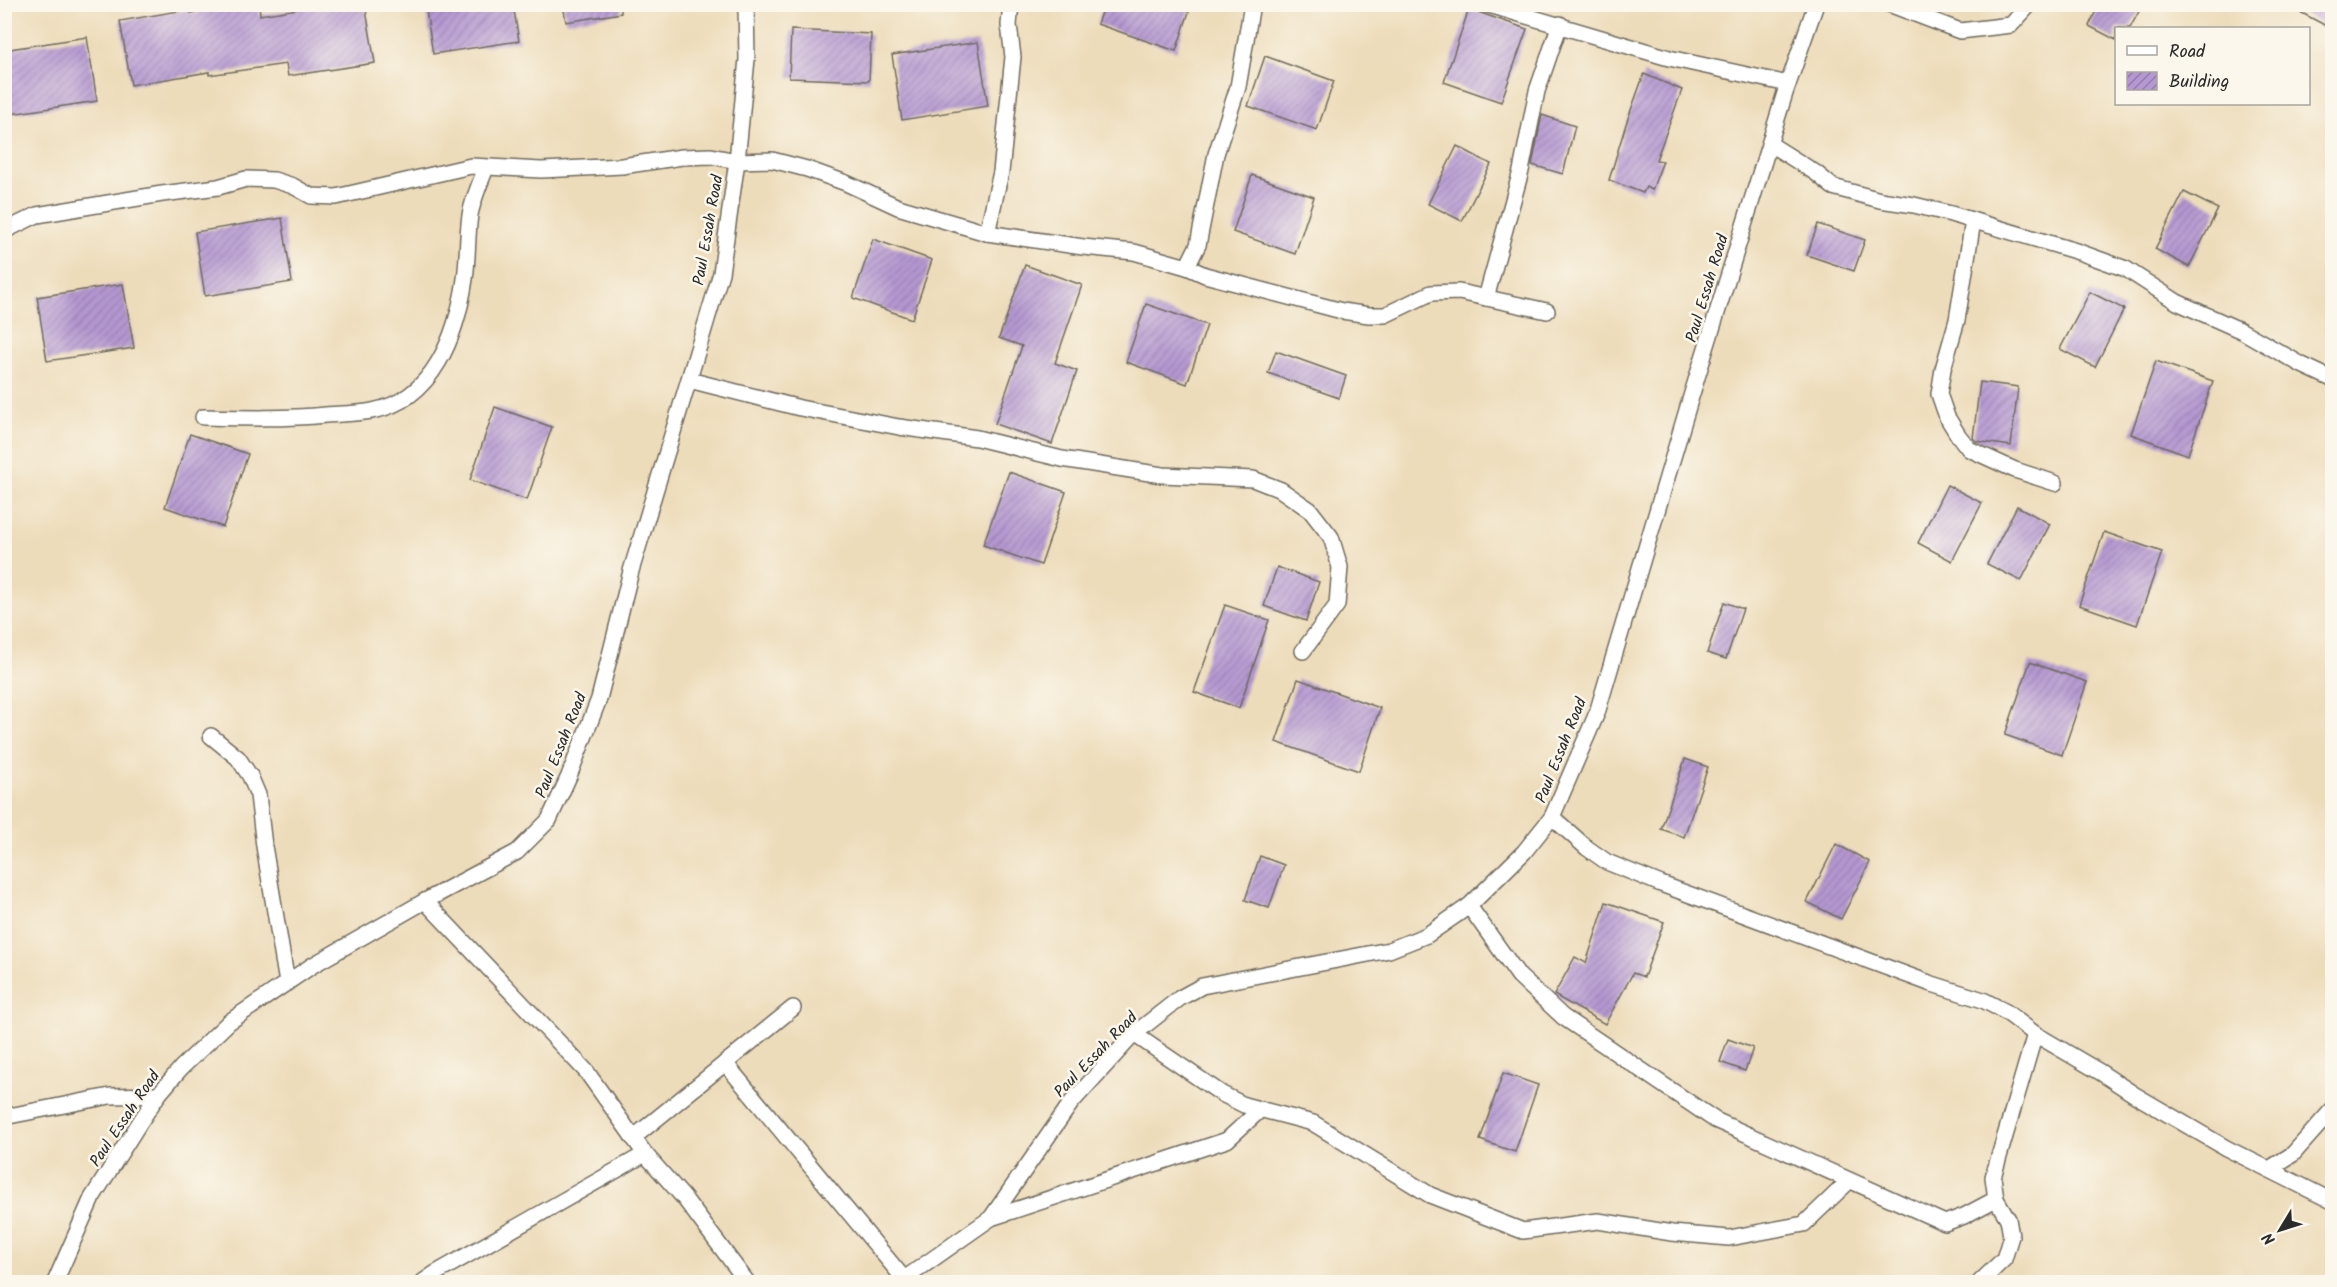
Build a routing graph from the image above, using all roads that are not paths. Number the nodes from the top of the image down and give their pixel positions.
1 (746, 4) edge
2 (1011, 4) edge
3 (1252, 4) edge
4 (1486, 4) edge
5 (1816, 4) edge
6 (1889, 4) edge
7 (2030, 4) edge
8 (1560, 24) junction
9 (1788, 84) junction
10 (1770, 144) junction
11 (737, 161) junction
12 (486, 168) junction
13 (1973, 221) junction
14 (4, 231) edge
15 (987, 233) junction
16 (1187, 267) junction
17 (1486, 298) junction
18 (1547, 311) dead end
19 (2332, 379) edge
20 (689, 380) junction
21 (203, 417) dead end
22 (2055, 483) dead end
23 (1303, 651) dead end
24 (211, 736) dead end
25 (1552, 817) junction
26 (425, 901) junction
27 (1469, 906) junction
28 (287, 983) junction
29 (794, 1008) dead end
30 (1134, 1034) junction
31 (2035, 1034) junction
32 (725, 1063) junction
33 (158, 1095) junction
34 (1261, 1109) junction
35 (2332, 1110) edge
36 (4, 1117) edge
37 (633, 1138) junction
38 (645, 1154) junction
39 (2269, 1169) junction
40 (1849, 1181) junction
41 (1996, 1198) junction
42 (2332, 1202) edge
43 (990, 1218) junction
44 (439, 1278) edge
45 (903, 1281) edge
46 (55, 1282) edge
47 (423, 1282) edge
48 (747, 1282) edge
49 (1980, 1282) edge

1 - 11 street, Paul Essah Road
2 - 15 street
3 - 16 street
4 - 8 street
5 - 9 street, Paul Essah Road
6 - 7 street
8 - 9 street
8 - 17 street
9 - 10 street, Paul Essah Road
10 - 13 street
10 - 25 street, Paul Essah Road
11 - 12 street
11 - 15 street
11 - 20 street, Paul Essah Road
12 - 14 street
12 - 21 street
13 - 19 street
13 - 22 street
15 - 16 street
16 - 17 street
17 - 18 street
20 - 23 street
20 - 26 street, Paul Essah Road
24 - 28 street
25 - 27 street, Paul Essah Road
25 - 31 street
26 - 28 street, Paul Essah Road
26 - 37 street
27 - 30 street, Paul Essah Road
27 - 40 street
28 - 33 street, Paul Essah Road
29 - 32 street
30 - 34 street
30 - 43 street, Paul Essah Road
31 - 39 street
31 - 41 street
32 - 37 street
32 - 45 street
33 - 36 street
33 - 46 street, Paul Essah Road
34 - 40 street
34 - 43 street
35 - 39 street
37 - 38 street
38 - 44 street
38 - 48 street
39 - 42 street
40 - 41 street
41 - 49 street
43 - 45 street, Paul Essah Road
44 - 47 street

